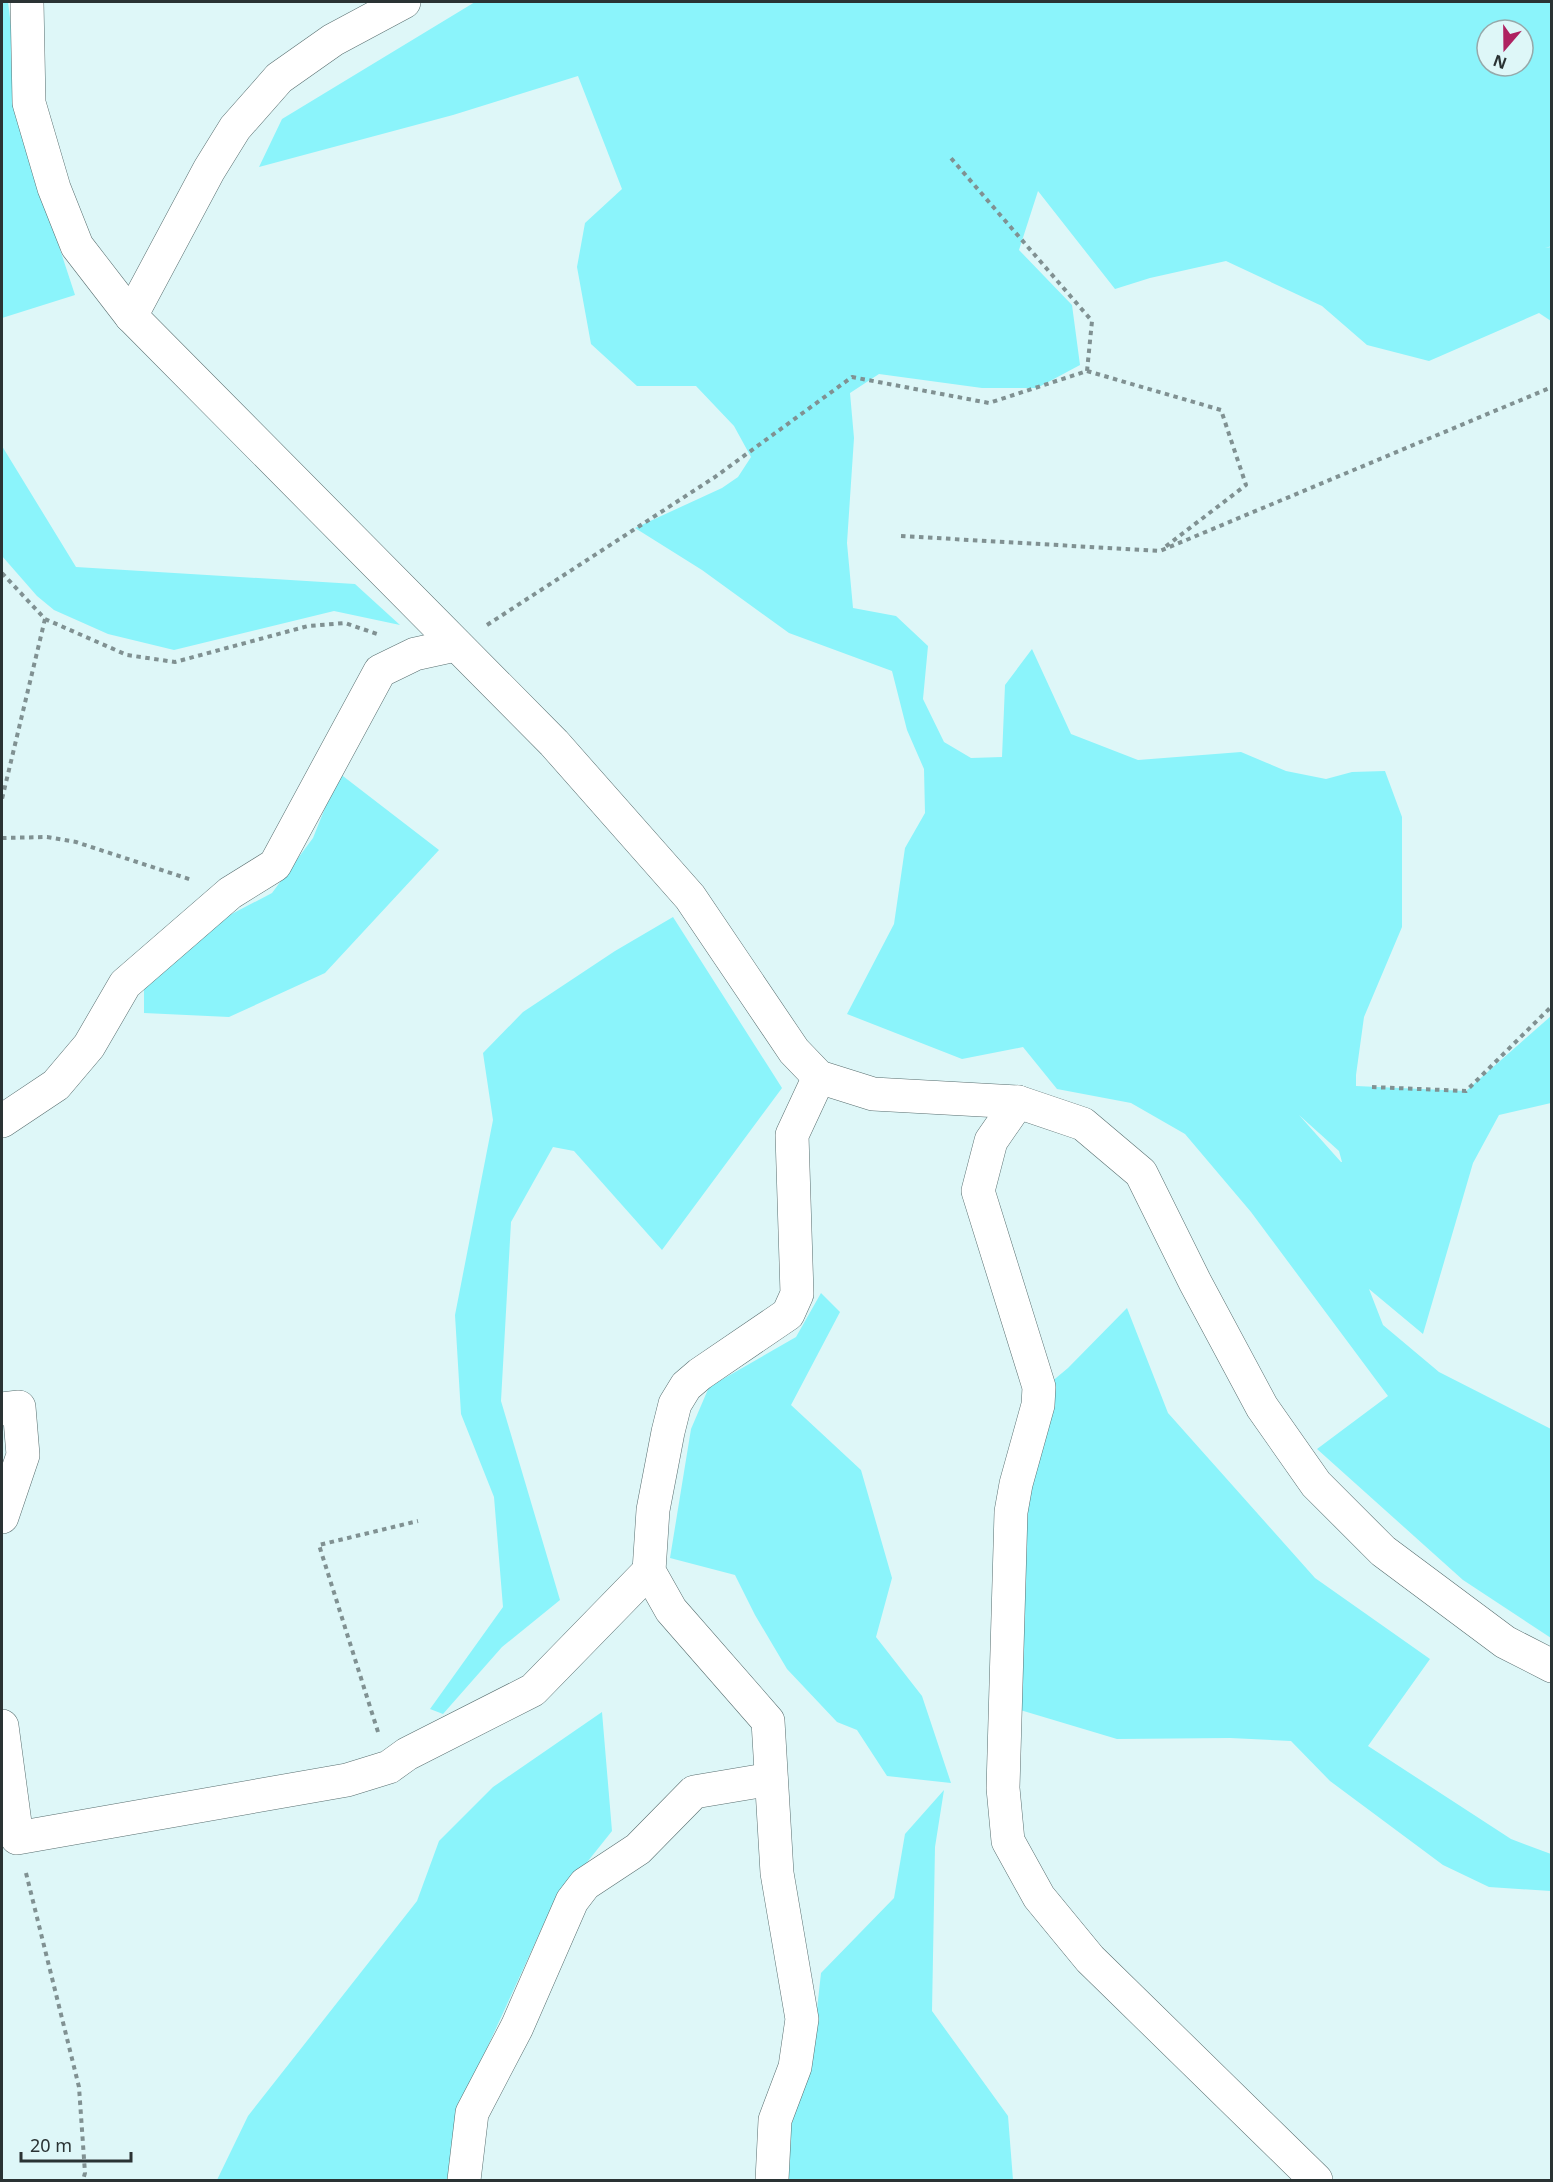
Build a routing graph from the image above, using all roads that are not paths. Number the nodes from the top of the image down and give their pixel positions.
1 (27, 2) edge
2 (404, 2) edge
3 (131, 316) junction
4 (456, 645) junction
5 (819, 1077) junction
6 (1018, 1102) junction
7 (2, 1121) edge
8 (2, 1409) edge
9 (2, 1517) edge
10 (649, 1571) junction
11 (1551, 1666) edge
12 (2, 1726) edge
13 (771, 1779) junction
14 (464, 2181) edge
15 (772, 2181) edge
16 (1316, 2181) edge

1 - 3 street
2 - 3 street
3 - 4 street
4 - 5 street
4 - 7 street
5 - 6 street
5 - 10 street
6 - 11 street
6 - 16 street
8 - 9 street
10 - 12 street
10 - 13 street
13 - 14 street
13 - 15 street

